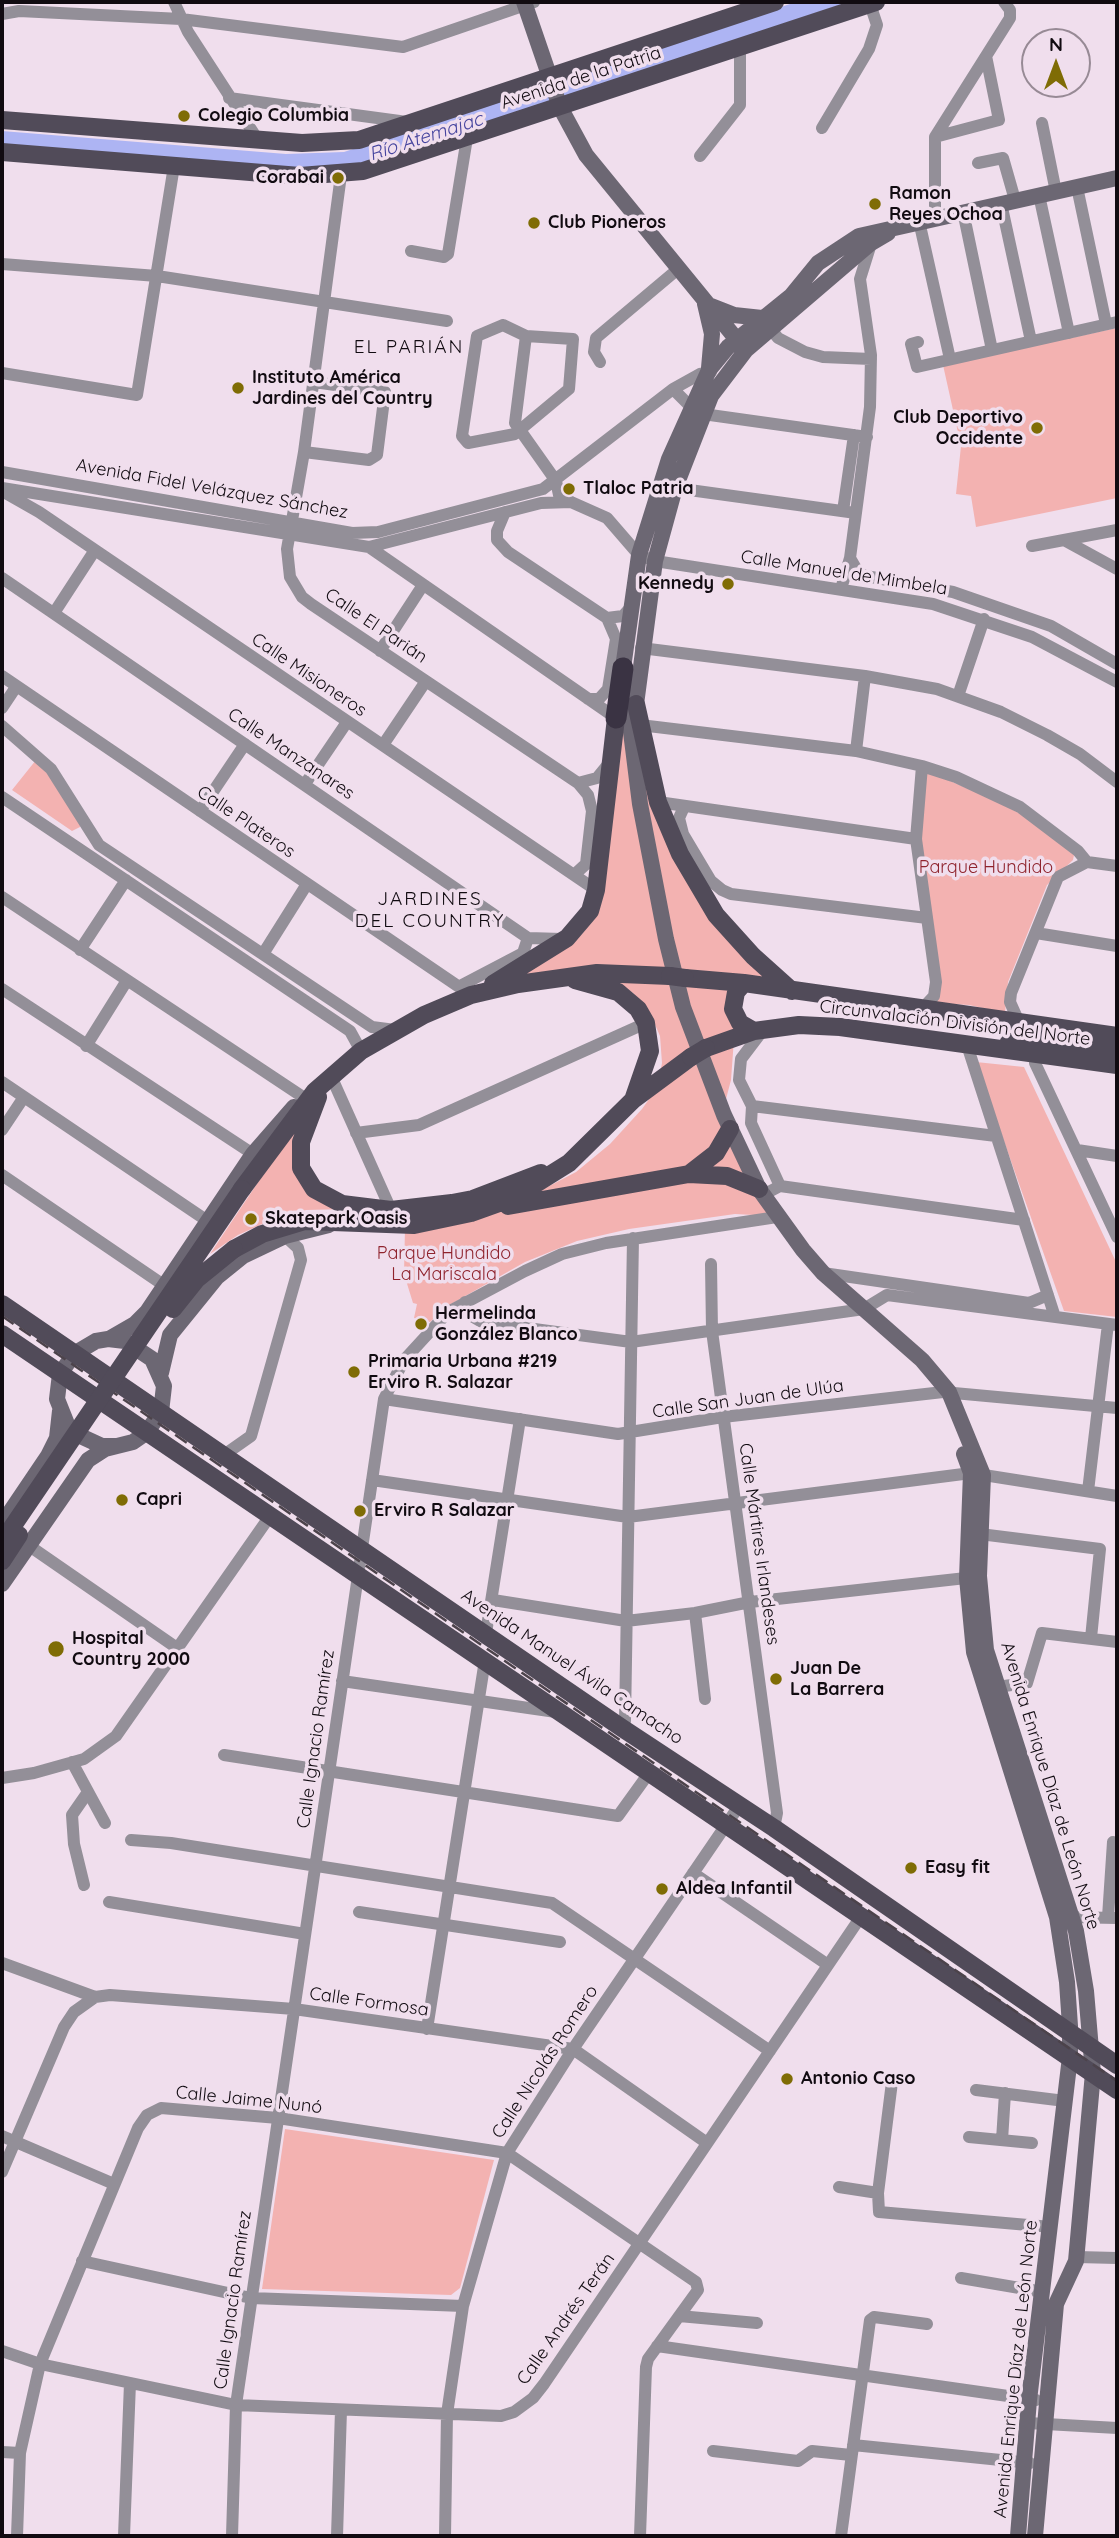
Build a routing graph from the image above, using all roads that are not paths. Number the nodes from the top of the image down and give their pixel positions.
1 (174, 2) edge
2 (775, 2) edge
3 (1004, 2) edge
4 (528, 3) edge
5 (873, 3) edge
6 (2, 14) edge
7 (181, 19) junction
8 (740, 47) junction
9 (986, 56) junction
10 (551, 81) junction
11 (229, 98) junction
12 (559, 106) junction
13 (2, 121) edge
14 (415, 123) junction
15 (1042, 123) dead end
16 (822, 128) dead end
17 (935, 137) junction
18 (467, 138) junction
19 (258, 140) junction
20 (2, 152) edge
21 (700, 156) dead end
22 (978, 163) dead end
23 (174, 166) junction
24 (341, 175) junction
25 (1117, 180) edge
26 (1077, 187) junction
27 (1056, 192) junction
28 (1039, 195) junction
29 (1008, 202) junction
30 (963, 211) junction
31 (927, 219) junction
32 (870, 238) junction
33 (411, 251) dead end
34 (818, 263) junction
35 (2, 264) edge
36 (678, 270) junction
37 (839, 271) junction
38 (158, 276) junction
39 (705, 301) junction
40 (325, 303) junction
41 (447, 321) dead end
42 (1112, 323) edge
43 (766, 324) junction
44 (1069, 333) junction
45 (526, 336) junction
46 (1031, 341) junction
47 (918, 342) dead end
48 (741, 345) junction
49 (992, 350) junction
50 (871, 359) junction
51 (950, 359) junction
52 (600, 362) dead end
53 (2, 373) edge
54 (715, 375) junction
55 (314, 382) junction
56 (673, 389) junction
57 (697, 411) junction
58 (519, 431) junction
59 (860, 436) junction
60 (304, 453) junction
61 (2, 472) edge
62 (556, 481) junction
63 (675, 488) junction
64 (2, 489) edge
65 (571, 502) junction
66 (505, 512) junction
67 (850, 512) junction
68 (290, 529) junction
69 (1117, 530) edge
70 (1064, 540) junction
71 (1032, 546) dead end
72 (369, 547) junction
73 (95, 550) junction
74 (639, 555) junction
75 (850, 558) junction
76 (655, 561) junction
77 (1117, 569) edge
78 (2, 578) edge
79 (423, 585) junction
80 (841, 589) junction
81 (631, 607) junction
82 (54, 613) junction
83 (607, 618) junction
84 (984, 619) junction
85 (641, 648) junction
86 (380, 651) junction
87 (1117, 664) edge
88 (623, 668) junction
89 (2, 676) edge
90 (866, 676) junction
91 (426, 681) junction
92 (1117, 682) edge
93 (16, 687) junction
94 (958, 696) junction
95 (588, 699) junction
96 (636, 704) joint
97 (2, 708) edge
98 (616, 718) junction
99 (347, 722) junction
100 (2, 726) edge
101 (636, 730) junction
102 (245, 744) junction
103 (383, 745) junction
104 (856, 751) junction
105 (610, 762) junction
106 (922, 766) junction
107 (1117, 782) edge
108 (578, 783) junction
109 (305, 784) junction
110 (2, 797) edge
111 (657, 802) junction
112 (684, 807) junction
113 (200, 811) junction
114 (83, 818) junction
115 (58, 835) junction
116 (916, 839) junction
117 (1087, 862) junction
118 (1117, 866) edge
119 (574, 874) junction
120 (125, 880) junction
121 (307, 884) junction
122 (596, 890) junction
123 (731, 894) junction
124 (2, 897) edge
125 (716, 915) junction
126 (927, 918) junction
127 (223, 928) junction
128 (1036, 933) junction
129 (528, 938) junction
130 (567, 938) junction
131 (214, 940) junction
132 (1117, 946) edge
133 (80, 950) junction
134 (263, 954) junction
135 (526, 958) junction
136 (559, 978) junction
137 (126, 982) junction
138 (744, 983) junction
139 (2, 989) edge
140 (466, 991) junction
141 (792, 991) junction
142 (922, 1009) junction
143 (1018, 1020) junction
144 (646, 1023) junction
145 (395, 1030) junction
146 (758, 1030) junction
147 (1117, 1036) edge
148 (967, 1045) junction
149 (86, 1046) junction
150 (361, 1051) junction
151 (1117, 1051) edge
152 (1037, 1054) junction
153 (1117, 1065) edge
154 (331, 1076) junction
155 (2, 1082) edge
156 (309, 1094) junction
157 (24, 1097) junction
158 (633, 1100) junction
159 (752, 1106) junction
160 (730, 1129) junction
161 (2, 1130) edge
162 (356, 1133) junction
163 (996, 1136) junction
164 (1077, 1150) junction
165 (253, 1154) junction
166 (1117, 1156) edge
167 (569, 1163) junction
168 (689, 1174) junction
169 (2, 1175) edge
170 (780, 1186) junction
171 (761, 1192) junction
172 (484, 1209) junction
173 (391, 1210) junction
174 (777, 1217) junction
175 (1024, 1220) junction
176 (209, 1222) junction
177 (340, 1223) junction
178 (1116, 1234) edge
179 (285, 1236) junction
180 (633, 1238) junction
181 (711, 1265) dead end
182 (823, 1273) junction
183 (166, 1286) junction
184 (1048, 1295) junction
185 (465, 1302) junction
186 (2, 1304) edge
187 (864, 1309) junction
188 (1055, 1317) junction
189 (138, 1321) junction
190 (1112, 1324) edge
191 (712, 1331) junction
192 (2, 1335) edge
193 (108, 1339) junction
194 (631, 1342) junction
195 (166, 1344) junction
196 (74, 1354) junction
197 (160, 1373) junction
198 (60, 1374) junction
199 (945, 1390) junction
200 (384, 1399) junction
201 (1098, 1406) junction
202 (1117, 1408) edge
203 (60, 1411) junction
204 (161, 1412) junction
205 (723, 1417) junction
206 (520, 1419) junction
207 (629, 1432) junction
208 (146, 1433) junction
209 (117, 1446) junction
210 (224, 1455) junction
211 (38, 1470) junction
212 (977, 1474) junction
213 (372, 1480) junction
214 (67, 1488) junction
215 (1087, 1491) junction
216 (1117, 1496) edge
217 (509, 1500) junction
218 (734, 1503) junction
219 (270, 1516) junction
220 (628, 1517) junction
221 (2, 1524) edge
222 (975, 1533) junction
223 (2, 1542) edge
224 (28, 1545) junction
225 (362, 1549) junction
226 (2, 1561) edge
227 (358, 1575) junction
228 (973, 1577) junction
229 (2, 1584) edge
230 (493, 1600) junction
231 (750, 1602) junction
232 (695, 1613) junction
233 (626, 1621) junction
234 (486, 1633) junction
235 (1091, 1639) junction
236 (1117, 1642) edge
237 (177, 1648) junction
238 (485, 1661) junction
239 (342, 1681) junction
240 (1004, 1686) dead end
241 (705, 1699) dead end
242 (478, 1701) junction
243 (560, 1713) junction
244 (622, 1728) junction
245 (224, 1755) dead end
246 (72, 1762) junction
247 (329, 1771) junction
248 (649, 1773) junction
249 (2, 1778) edge
250 (464, 1791) junction
251 (88, 1792) junction
252 (738, 1806) junction
253 (105, 1823) dead end
254 (726, 1824) junction
255 (774, 1828) junction
256 (131, 1840) dead end
257 (1113, 1842) dead end
258 (315, 1866) junction
259 (693, 1873) junction
260 (84, 1885) dead end
261 (449, 1887) junction
262 (109, 1902) dead end
263 (359, 1912) dead end
264 (862, 1915) junction
265 (1065, 1917) junction
266 (1112, 1918) edge
267 (444, 1923) junction
268 (305, 1934) junction
269 (560, 1942) dead end
270 (634, 1959) junction
271 (2, 1963) edge
272 (828, 1965) junction
273 (95, 1997) junction
274 (294, 2009) junction
275 (427, 2029) junction
276 (1070, 2032) junction
277 (1091, 2048) junction
278 (573, 2049) junction
279 (770, 2051) junction
280 (1070, 2056) junction
281 (1117, 2065) edge
282 (1093, 2073) junction
283 (892, 2082) dead end
284 (976, 2090) dead end
285 (1117, 2090) edge
286 (1005, 2093) junction
287 (1065, 2101) junction
288 (278, 2118) junction
289 (2, 2136) edge
290 (969, 2137) dead end
291 (1002, 2140) junction
292 (15, 2141) junction
293 (708, 2143) junction
294 (1032, 2143) dead end
295 (507, 2153) junction
296 (2, 2172) edge
297 (114, 2184) junction
298 (839, 2187) dead end
299 (878, 2193) junction
300 (1051, 2227) junction
301 (640, 2242) junction
302 (1077, 2257) junction
303 (1117, 2258) edge
304 (82, 2261) junction
305 (961, 2278) dead end
306 (1043, 2292) junction
307 (251, 2298) junction
308 (463, 2305) junction
309 (679, 2316) junction
310 (757, 2323) dead end
311 (927, 2323) dead end
312 (657, 2346) junction
313 (2, 2351) edge
314 (40, 2364) junction
315 (863, 2374) junction
316 (130, 2383) junction
317 (1029, 2400) junction
318 (1046, 2401) junction
319 (236, 2405) junction
320 (341, 2410) junction
321 (447, 2414) junction
322 (1028, 2423) junction
323 (1045, 2424) junction
324 (1117, 2428) edge
325 (852, 2450) junction
326 (713, 2451) dead end
327 (2, 2452) edge
328 (20, 2453) junction
329 (1033, 2463) junction
330 (17, 2536) edge
331 (124, 2536) edge
332 (233, 2536) edge
333 (337, 2536) edge
334 (445, 2536) edge
335 (640, 2536) edge
336 (841, 2536) edge
337 (1018, 2536) edge
338 (1035, 2536) edge

1 - 7 street
2 - 10 main road, Avenida de la Patria
3 - 9 street
4 - 7 street
4 - 10 main road
5 - 8 main road, Avenida de la Patria
5 - 16 street
6 - 7 street
7 - 11 street
8 - 12 main road, Avenida de la Patria
8 - 21 street
9 - 17 street
9 - 17 street
10 - 12 main road
10 - 14 main road, Avenida de la Patria
11 - 14 street, Avenida de la Patria
11 - 19 street
12 - 18 main road, Avenida de la Patria
12 - 36 main road
13 - 19 main road, Avenida de la Patria
14 - 19 main road, Avenida de la Patria
15 - 27 street
17 - 31 street
18 - 24 main road, Avenida de la Patria
18 - 33 street
20 - 23 main road, Avenida de la Patria
22 - 29 street
23 - 24 main road, Avenida de la Patria
23 - 38 street
24 - 40 street, Calle El Parián
25 - 26 main road
26 - 27 main road
26 - 42 street
27 - 28 main road
28 - 29 main road
28 - 44 street
29 - 30 main road
29 - 46 street
30 - 31 main road
30 - 49 street
31 - 32 main road
31 - 51 street
32 - 34 main road
32 - 37 main road
32 - 50 street
34 - 37 main road
34 - 43 main road
35 - 38 street
36 - 39 main road
36 - 52 street
37 - 43 main road
38 - 40 street
38 - 53 street
39 - 43 main road
39 - 48 main road
39 - 54 main road
40 - 41 street
40 - 55 street, Calle El Parián
42 - 44 street
43 - 48 main road
43 - 50 street
44 - 46 street
45 - 58 street
45 - 58 street
45 - 58 street
46 - 49 street
47 - 51 street
48 - 54 main road
49 - 51 street
50 - 59 street
54 - 56 street, Avenida Fidel Velázquez Sánchez
54 - 57 main road
55 - 60 street, Calle El Parián
55 - 60 street
56 - 57 street
56 - 62 street, Avenida Fidel Velázquez Sánchez
57 - 59 street
57 - 63 main road
57 - 74 main road, Avenida Enrique Díaz de León Norte
58 - 62 street
59 - 67 street
60 - 68 street, Calle El Parián
61 - 68 street, Avenida Fidel Velázquez Sánchez
62 - 65 street
62 - 68 street, Avenida Fidel Velázquez Sánchez
63 - 67 street
63 - 76 main road
64 - 68 street, Avenida Fidel Velázquez Sánchez
64 - 73 street, Calle Misioneros
65 - 66 street, Avenida Fidel Velázquez Sánchez
65 - 74 street, Calle Manuel de Mimbela
66 - 72 street, Avenida Fidel Velázquez Sánchez
66 - 83 street
67 - 75 street
68 - 72 street, Avenida Fidel Velázquez Sánchez
68 - 86 street, Calle El Parián
69 - 70 street
70 - 71 street
70 - 77 street
72 - 79 street
73 - 82 street
73 - 99 street, Calle Misioneros
74 - 76 street, Calle Manuel de Mimbela
74 - 81 main road, Avenida Enrique Díaz de León Norte
75 - 80 street
75 - 87 street, Calle Manuel de Mimbela
76 - 80 street, Calle Manuel de Mimbela
76 - 85 main road
78 - 82 street, Calle Manzanares
79 - 86 street
79 - 95 street
80 - 84 street, Calle Manuel de Mimbela
81 - 83 street
81 - 88 main road, Avenida Enrique Díaz de León Norte
82 - 102 street, Calle Manzanares
83 - 95 street
84 - 92 street, Calle Manuel de Mimbela
84 - 94 street
85 - 90 street
85 - 96 main road
86 - 91 street, Calle El Parián
88 - 98 highway
88 - 101 main road, Avenida Enrique Díaz de León Norte
89 - 93 street, Calle Plateros
90 - 94 street
90 - 104 street
91 - 103 street
91 - 108 street, Calle El Parián
93 - 97 street
93 - 113 street, Calle Plateros
94 - 107 street
95 - 98 street
96 - 101 main road
98 - 105 main road
99 - 103 street, Calle Misioneros
99 - 109 street
100 - 114 street
101 - 104 street
101 - 111 main road
101 - 160 main road, Avenida Enrique Díaz de León Norte
102 - 109 street, Calle Manzanares
102 - 113 street
103 - 119 street, Calle Misioneros
104 - 106 street
105 - 108 street
105 - 122 main road
106 - 116 street
106 - 117 street
108 - 119 street
109 - 129 street, Calle Manzanares
110 - 115 street
111 - 112 street
111 - 125 main road
112 - 116 street
112 - 123 street
113 - 121 street, Calle Plateros
114 - 115 street
114 - 127 street
115 - 120 street
116 - 126 street
117 - 118 street
117 - 128 street
119 - 122 street, Calle Misioneros
120 - 131 street
120 - 133 street
121 - 134 street
121 - 140 street, Calle Plateros
122 - 130 main road
123 - 125 street
123 - 126 street
124 - 133 street
125 - 141 main road
126 - 142 street
127 - 131 street
127 - 134 street
128 - 132 street
128 - 143 street
129 - 130 street
129 - 135 street
130 - 135 main road
131 - 150 street
133 - 137 street
134 - 145 street
135 - 140 main road
136 - 138 main road, Circunvalación División del Norte
136 - 140 main road, Circunvalación División del Norte
136 - 144 main road
137 - 149 street
137 - 156 street
138 - 141 main road, Circunvalación División del Norte
138 - 146 main road
139 - 149 street
140 - 145 main road, Circunvalación División del Norte
141 - 142 main road, Circunvalación División del Norte
142 - 143 main road, Circunvalación División del Norte
143 - 147 main road, Circunvalación División del Norte
144 - 158 main road
144 - 162 street
145 - 150 main road, Circunvalación División del Norte
146 - 148 main road, Circunvalación División del Norte
146 - 158 main road, Circunvalación División del Norte
146 - 159 street
148 - 151 main road
148 - 152 main road, Circunvalación División del Norte
148 - 163 street
149 - 165 street
150 - 154 main road, Circunvalación División del Norte
152 - 153 main road, Circunvalación División del Norte
152 - 164 street
154 - 156 main road, Circunvalación División del Norte
154 - 162 street
154 - 173 main road
155 - 157 street
156 - 165 main road
156 - 223 main road, Circunvalación División del Norte, bridge
157 - 161 street
157 - 176 street
158 - 167 main road, Circunvalación División del Norte
159 - 163 street
159 - 170 street
160 - 168 main road
160 - 171 main road, Avenida Enrique Díaz de León Norte
162 - 173 street
163 - 175 street
164 - 166 street
164 - 178 street
165 - 176 main road
167 - 172 main road, Circunvalación División del Norte
167 - 173 main road
168 - 171 main road
168 - 172 main road
169 - 183 street
170 - 171 street
170 - 175 street
171 - 174 main road, Avenida Enrique Díaz de León Norte
172 - 177 main road, Circunvalación División del Norte
174 - 180 street, Calle Ignacio Ramírez
174 - 182 main road, Avenida Enrique Díaz de León Norte
175 - 184 street
176 - 183 main road
177 - 179 main road
177 - 226 main road, Circunvalación División del Norte, bridge
179 - 195 main road
179 - 210 street
180 - 185 street, Calle Ignacio Ramírez
180 - 194 street
181 - 191 street, Calle Mártires Irlandeses
182 - 184 street
182 - 187 main road, Avenida Enrique Díaz de León Norte
183 - 189 main road
184 - 188 street
185 - 194 street
185 - 200 street, Calle Ignacio Ramírez
186 - 196 main road, Avenida Manuel Ávila Camacho
187 - 188 street
187 - 191 street
187 - 199 main road, Avenida Enrique Díaz de León Norte
188 - 190 street
189 - 193 main road
189 - 195 main road
190 - 201 street
191 - 194 street
191 - 205 street, Calle Mártires Irlandeses
192 - 198 main road
193 - 196 main road
193 - 197 main road
194 - 207 street
195 - 197 main road
196 - 198 main road
196 - 204 main road, Avenida Manuel Ávila Camacho
197 - 204 main road
198 - 203 main road
198 - 208 main road
199 - 201 street, Calle San Juan de Ulúa
199 - 205 street, Calle San Juan de Ulúa
199 - 212 main road, Avenida Enrique Díaz de León Norte
200 - 206 street, Calle San Juan de Ulúa
200 - 213 street, Calle Ignacio Ramírez
201 - 202 street, Calle San Juan de Ulúa
201 - 215 street
203 - 209 main road
203 - 211 main road
204 - 208 main road
204 - 210 main road, Avenida Manuel Ávila Camacho
205 - 207 street, Calle San Juan de Ulúa
205 - 218 street, Calle Mártires Irlandeses
206 - 207 street, Calle San Juan de Ulúa
206 - 217 street
207 - 220 street
208 - 209 main road
208 - 219 main road
209 - 214 main road
210 - 225 main road, Avenida Manuel Ávila Camacho
211 - 214 main road
211 - 221 main road
212 - 215 street
212 - 218 street
212 - 222 main road, Avenida Enrique Díaz de León Norte
213 - 217 street
213 - 225 street, Calle Ignacio Ramírez
214 - 224 main road
215 - 216 street
217 - 220 street
217 - 230 street
218 - 220 street
218 - 231 street, Calle Mártires Irlandeses
219 - 227 main road
219 - 237 street
220 - 233 street
222 - 228 main road, Avenida Enrique Díaz de León Norte
222 - 235 street
224 - 229 main road
224 - 237 street
225 - 227 street, Calle Ignacio Ramírez
225 - 234 main road, Avenida Manuel Ávila Camacho
227 - 238 main road
227 - 239 street, Calle Ignacio Ramírez
228 - 231 street
228 - 265 main road, Avenida Enrique Díaz de León Norte
230 - 233 street
230 - 234 street
231 - 232 street
231 - 255 street, Calle Mártires Irlandeses
232 - 233 street
232 - 241 street
233 - 244 street
234 - 244 main road, Avenida Manuel Ávila Camacho
235 - 236 street
235 - 240 street
237 - 246 street
238 - 242 street
238 - 243 main road
239 - 242 street
239 - 247 street, Calle Ignacio Ramírez
242 - 243 street
242 - 250 street
243 - 248 main road
244 - 252 main road, Avenida Manuel Ávila Camacho
245 - 247 street
246 - 249 street
246 - 251 street
247 - 250 street
247 - 258 street, Calle Ignacio Ramírez
248 - 250 street
248 - 254 main road
250 - 261 street
251 - 253 street
251 - 260 street
252 - 254 street, Calle Nicolás Romero
252 - 255 main road, Avenida Manuel Ávila Camacho
254 - 259 street, Calle Nicolás Romero
254 - 264 main road
255 - 276 main road, Avenida Manuel Ávila Camacho
256 - 258 street
257 - 266 street
258 - 261 street
258 - 268 street, Calle Ignacio Ramírez
259 - 270 street, Calle Nicolás Romero
259 - 272 street
261 - 267 street
261 - 270 street
262 - 268 street
263 - 267 street
264 - 272 street, Calle Andrés Terán
264 - 280 main road
265 - 266 street
265 - 276 main road, Avenida Enrique Díaz de León Norte
265 - 277 main road, Avenida Enrique Díaz de León Norte
267 - 269 street
267 - 275 street
268 - 274 street, Calle Ignacio Ramírez
270 - 278 street, Calle Nicolás Romero
270 - 279 street
271 - 273 street, Calle Formosa
272 - 279 street, Calle Andrés Terán
273 - 274 street, Calle Formosa
273 - 292 street
274 - 275 street, Calle Formosa
274 - 288 street, Calle Ignacio Ramírez
275 - 278 street, Calle Formosa
276 - 277 main road, Avenida Manuel Ávila Camacho
276 - 280 main road, Avenida Enrique Díaz de León Norte
277 - 281 main road, Avenida Manuel Ávila Camacho
277 - 282 main road, Avenida Enrique Díaz de León Norte
278 - 293 street, Calle Formosa
278 - 295 street, Calle Nicolás Romero
279 - 293 street, Calle Andrés Terán
280 - 282 main road
280 - 287 main road, Avenida Enrique Díaz de León Norte
282 - 285 main road
282 - 302 main road, Avenida Enrique Díaz de León Norte
283 - 299 street
284 - 286 street
286 - 287 street
286 - 291 street
287 - 300 main road, Avenida Enrique Díaz de León Norte
288 - 295 street, Calle Jaime Nunó
288 - 297 street, Calle Jaime Nunó
288 - 307 street, Calle Ignacio Ramírez
289 - 292 street
290 - 291 street
291 - 294 street
292 - 296 street
292 - 297 street
293 - 301 street, Calle Andrés Terán
295 - 301 street, Calle Jaime Nunó
295 - 308 street, Calle Nicolás Romero
297 - 304 street, Calle Jaime Nunó
298 - 299 street
299 - 300 street
300 - 306 main road, Avenida Enrique Díaz de León Norte
301 - 309 street, Calle Jaime Nunó
301 - 321 street, Calle Andrés Terán
302 - 303 street
302 - 318 main road, Avenida Enrique Díaz de León Norte
304 - 307 street
304 - 314 street, Calle Jaime Nunó
305 - 306 street
306 - 317 main road, Avenida Enrique Díaz de León Norte
307 - 308 street
307 - 319 street, Calle Ignacio Ramírez
308 - 321 street, Calle Nicolás Romero
309 - 310 street
309 - 312 street
311 - 315 street
312 - 315 street
312 - 335 street
313 - 314 street, Calle Andrés Terán
314 - 316 street, Calle Andrés Terán
314 - 328 street, Calle Jaime Nunó
315 - 317 street
315 - 325 street
316 - 319 street, Calle Andrés Terán
316 - 331 street
317 - 318 street
317 - 322 main road, Avenida Enrique Díaz de León Norte
318 - 323 main road, Avenida Enrique Díaz de León Norte
319 - 320 street, Calle Andrés Terán
319 - 332 street, Calle Ignacio Ramírez
320 - 321 street, Calle Andrés Terán
320 - 333 street
321 - 334 street, Calle Nicolás Romero
322 - 323 street
322 - 329 main road, Avenida Enrique Díaz de León Norte
323 - 324 street
323 - 329 main road, Avenida Enrique Díaz de León Norte
325 - 326 street
325 - 329 street
325 - 336 street
327 - 328 street
328 - 330 street, Calle Jaime Nunó
329 - 337 main road, Avenida Enrique Díaz de León Norte
329 - 338 main road, Avenida Enrique Díaz de León Norte

